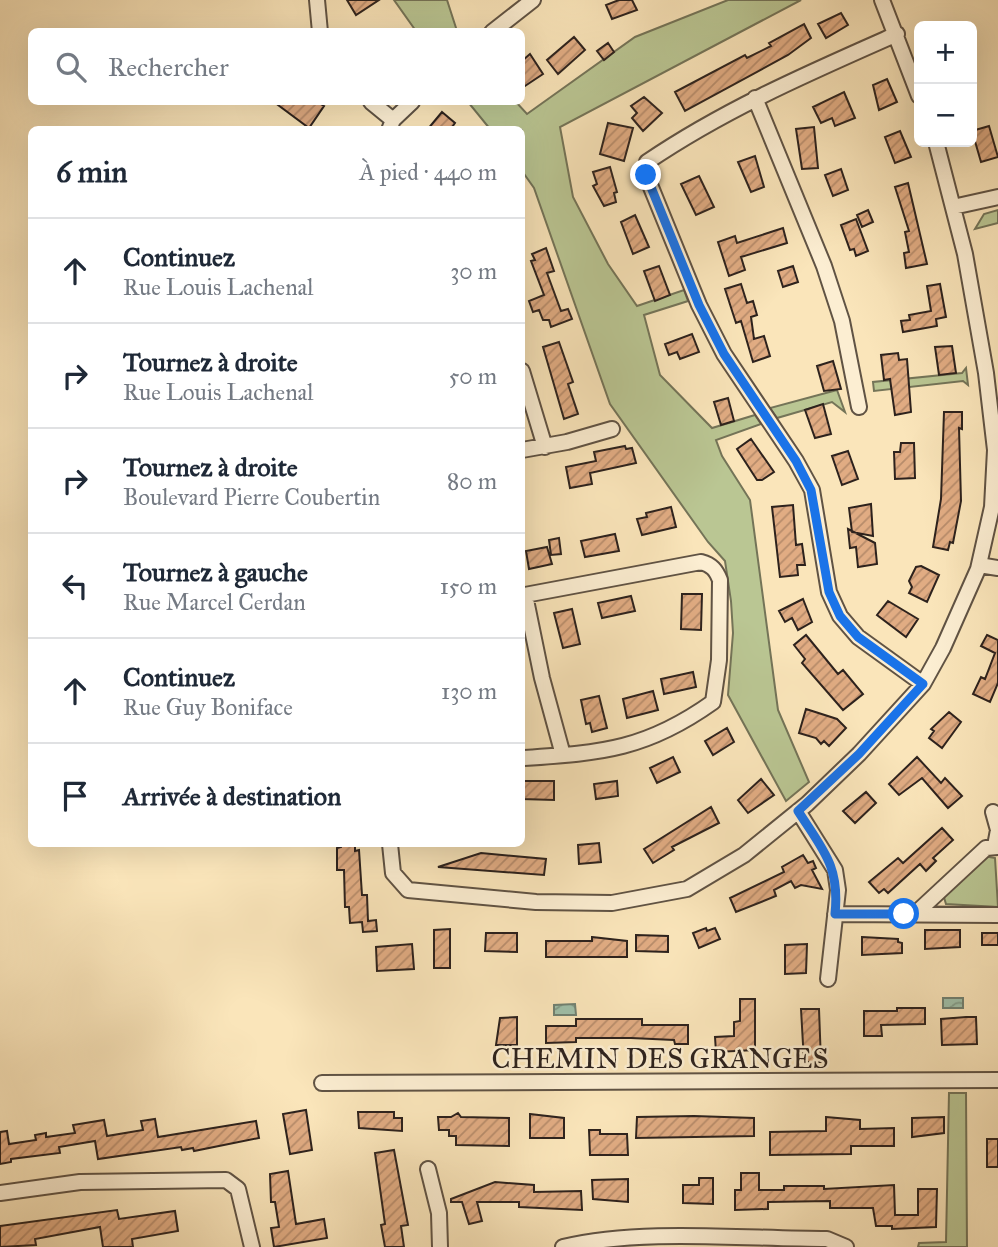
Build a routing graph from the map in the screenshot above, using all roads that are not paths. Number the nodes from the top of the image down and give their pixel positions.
1 (317, 0) edge
2 (533, 0) edge
3 (882, 0) edge
4 (320, 28) edge
5 (497, 28) edge
6 (897, 34) junction
7 (915, 84) edge
8 (755, 98) junction
9 (374, 105) edge
10 (409, 105) edge
11 (391, 125) edge
12 (937, 147) edge
13 (998, 197) edge
14 (953, 207) junction
15 (525, 381) edge
16 (859, 407) dead end
17 (612, 429) dead end
18 (545, 447) junction
19 (525, 450) edge
20 (979, 565) junction
21 (998, 568) edge
22 (923, 684) junction
23 (564, 755) junction
24 (525, 758) edge
25 (798, 811) junction
26 (993, 812) dead end
27 (996, 846) edge
28 (390, 847) edge
29 (835, 914) junction
30 (915, 914) junction
31 (998, 915) edge
32 (828, 979) dead end
33 (998, 1080) edge
34 (322, 1083) dead end
35 (428, 1169) dead end
36 (0, 1193) edge
37 (252, 1247) edge
38 (440, 1247) edge
39 (563, 1247) edge
40 (846, 1247) edge

1 - 4 street
2 - 5 street
3 - 6 street
6 - 7 street
6 - 8 street
8 - 16 street
8 - 22 street
9 - 11 street
10 - 11 street
12 - 14 street
13 - 14 street
14 - 20 street
15 - 18 street
17 - 18 street
18 - 19 street
20 - 21 street
20 - 22 street
22 - 25 street
23 - 23 street
23 - 24 street
25 - 28 street
25 - 29 street
26 - 27 street
27 - 30 street
29 - 30 street
29 - 32 street
30 - 31 street
33 - 34 street, CHEMIN DES GRANGES
35 - 38 street
36 - 37 street
39 - 40 street

